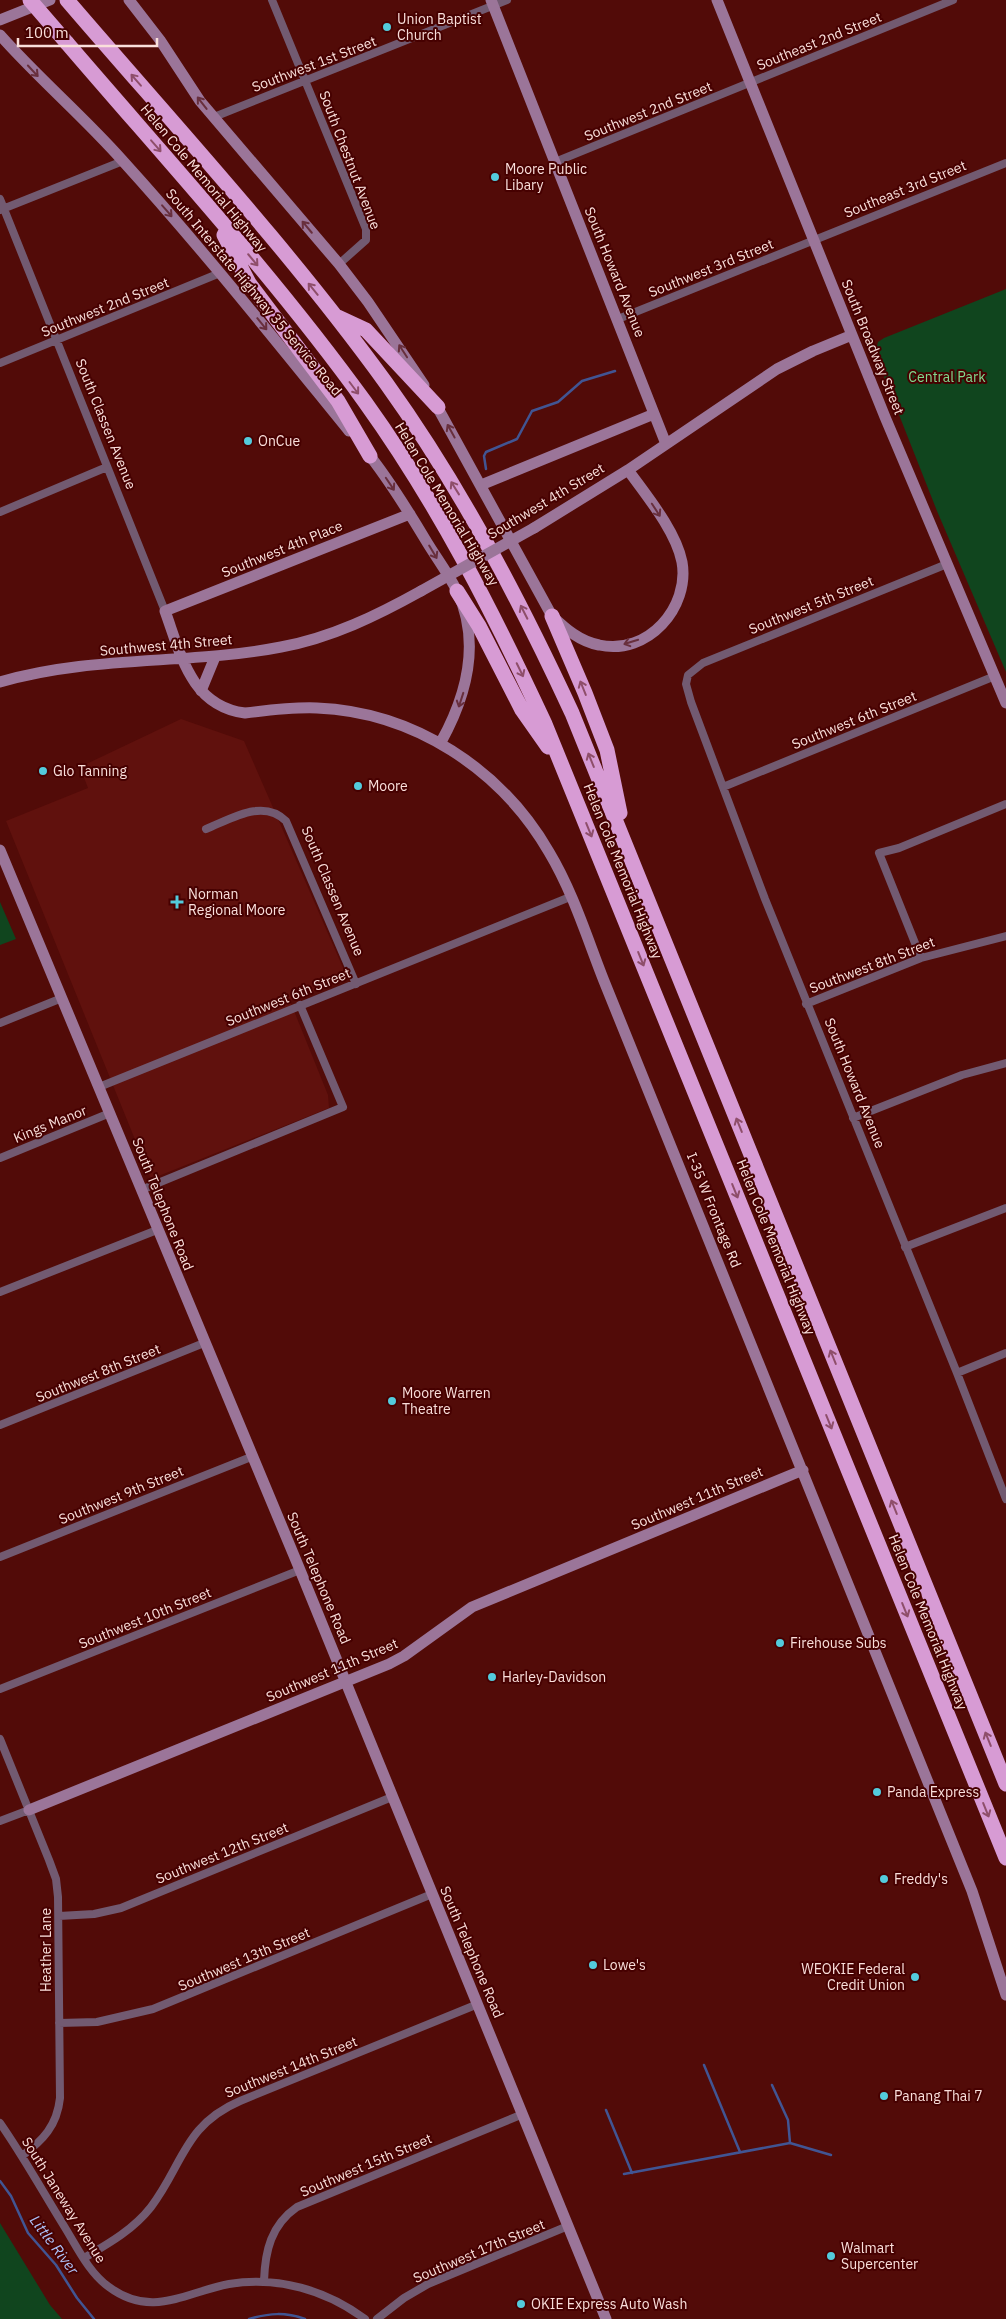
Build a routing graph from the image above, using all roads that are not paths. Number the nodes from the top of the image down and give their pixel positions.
1 (30, 0) edge
2 (50, 0) edge
3 (67, 0) edge
4 (129, 0) edge
5 (272, 0) edge
6 (507, 0) edge
7 (717, 0) edge
8 (953, 0) edge
9 (493, 3) edge
10 (0, 20) edge
11 (0, 35) edge
12 (306, 81) junction
13 (750, 82) junction
14 (214, 117) junction
15 (123, 161) junction
16 (555, 162) junction
17 (1006, 163) edge
18 (0, 199) edge
19 (2, 210) edge
20 (210, 210) junction
21 (813, 240) junction
22 (339, 264) junction
23 (220, 273) junction
24 (334, 315) junction
25 (618, 319) junction
26 (852, 335) junction
27 (57, 340) junction
28 (0, 363) edge
29 (438, 407) junction
30 (654, 414) junction
31 (666, 444) junction
32 (370, 456) junction
33 (107, 468) junction
34 (628, 470) junction
35 (481, 485) junction
36 (0, 512) edge
37 (410, 514) junction
38 (947, 564) junction
39 (457, 591) junction
40 (165, 611) junction
41 (552, 616) junction
42 (215, 657) junction
43 (183, 660) junction
44 (688, 675) joint
45 (995, 676) junction
46 (0, 682) edge
47 (201, 691) junction
48 (1006, 703) edge
49 (441, 742) junction
50 (564, 768) junction
51 (723, 787) junction
52 (1006, 804) edge
53 (206, 829) dead end
54 (0, 850) edge
55 (629, 854) junction
56 (570, 897) junction
57 (1006, 936) edge
58 (921, 958) junction
59 (356, 984) junction
60 (62, 998) junction
61 (806, 1004) junction
62 (300, 1005) junction
63 (0, 1024) edge
64 (1006, 1063) edge
65 (99, 1087) junction
66 (110, 1113) junction
67 (853, 1118) junction
68 (0, 1158) edge
69 (142, 1190) junction
70 (1006, 1208) edge
71 (157, 1230) junction
72 (905, 1247) junction
73 (0, 1292) edge
74 (204, 1343) junction
75 (1006, 1353) edge
76 (958, 1373) junction
77 (0, 1425) edge
78 (251, 1458) junction
79 (803, 1470) junction
80 (1004, 1486) edge
81 (1006, 1499) edge
82 (0, 1557) edge
83 (300, 1570) junction
84 (346, 1682) junction
85 (0, 1689) edge
86 (0, 1739) edge
87 (1006, 1784) edge
88 (392, 1797) junction
89 (29, 1810) junction
90 (0, 1821) edge
91 (1006, 1858) edge
92 (432, 1894) junction
93 (58, 1916) junction
94 (1006, 1996) edge
95 (478, 2004) junction
96 (59, 2023) junction
97 (523, 2114) junction
98 (0, 2123) edge
99 (22, 2156) junction
100 (568, 2226) junction
101 (84, 2258) junction
102 (264, 2281) junction
103 (365, 2319) edge
104 (377, 2319) edge
105 (606, 2319) edge

1 -> 20 highway, Helen Cole Memorial Highway, bridge
2 - 10 main road
24 -> 3 highway, Helen Cole Memorial Highway
14 -> 4 main road
5 - 12 street, South Chestnut Avenue
6 - 9 street, Southwest 1st Street
7 - 13 main road, South Broadway Street
8 - 13 street, Southeast 2nd Street
9 - 12 street, Southwest 1st Street
9 - 16 main road, South Howard Avenue
11 -> 15 main road, South Interstate Highway 35 Service Road
12 - 14 street, Southwest 1st Street
12 - 22 street, South Chestnut Avenue
13 - 16 street, Southwest 2nd Street
13 - 21 main road, South Broadway Street
22 -> 14 main road
15 - 19 street
15 -> 23 main road, South Interstate Highway 35 Service Road
16 - 25 main road, South Howard Avenue
17 - 21 street, Southeast 3rd Street
18 - 19 street, South Classen Avenue
19 - 27 street, South Classen Avenue
20 - 32 highway
20 -> 50 highway, Helen Cole Memorial Highway
21 - 25 street, Southwest 3rd Street
21 - 26 main road, South Broadway Street
29 -> 22 main road
23 - 27 street, Southwest 2nd Street
23 -> 32 main road, South Interstate Highway 35 Service Road
24 - 29 highway
55 -> 24 highway, Helen Cole Memorial Highway
25 - 30 main road, South Howard Avenue
26 - 31 main road, Southwest 4th Street
26 - 38 main road, South Broadway Street
27 - 28 street, Southwest 2nd Street
27 - 33 street, South Classen Avenue
35 -> 29 main road
30 - 31 main road, South Howard Avenue
30 - 35 main road
31 - 34 main road, Southwest 4th Street
32 -> 37 main road, South Interstate Highway 35 Service Road
33 - 36 street
33 - 40 street, South Classen Avenue
34 -> 41 main road
34 - 42 main road, Southwest 4th Street, bridge
35 - 41 main road
37 -> 39 main road, South Interstate Highway 35 Service Road
37 - 40 main road, Southwest 4th Place
38 - 44 street, Southwest 5th Street
38 - 45 main road, South Broadway Street
39 -> 49 main road, South Interstate Highway 35 Service Road
39 - 50 highway
40 - 43 main road, South Classen Avenue
55 -> 41 highway
42 - 43 main road, Southwest 4th Street
42 - 47 main road
43 - 46 main road, Southwest 4th Street
43 - 47 main road, I-35 W Frontage Rd
44 - 51 street, South Howard Avenue
45 - 48 main road, South Broadway Street
45 - 51 street, Southwest 6th Street
47 - 49 main road, I-35 W Frontage Rd
49 - 56 main road, I-35 W Frontage Rd
50 -> 91 highway, Helen Cole Memorial Highway
51 - 61 street, South Howard Avenue
52 - 58 street
53 - 59 street, South Classen Avenue
54 - 60 main road, South Telephone Road
87 -> 55 highway, Helen Cole Memorial Highway
56 - 59 street, Southwest 6th Street
56 - 79 main road, I-35 W Frontage Rd
57 - 58 street, Southwest 8th Street
58 - 61 street, Southwest 8th Street
59 - 62 street, Southwest 6th Street
60 - 63 street
60 - 65 main road, South Telephone Road
61 - 67 street, South Howard Avenue
62 - 65 street, Southwest 6th Street
62 - 69 street
64 - 67 street
65 - 66 main road, South Telephone Road
66 - 68 street, Kings Manor
66 - 69 main road, South Telephone Road
67 - 72 street, South Howard Avenue
69 - 71 main road, South Telephone Road
70 - 72 street
71 - 73 street
71 - 74 main road, South Telephone Road
72 - 76 street, South Howard Avenue
74 - 77 street, Southwest 8th Street
74 - 78 main road, South Telephone Road
75 - 76 street
76 - 80 street, South Howard Avenue
78 - 82 street, Southwest 9th Street
78 - 83 main road, South Telephone Road
79 - 84 main road, Southwest 11th Street
79 - 94 main road, I-35 W Frontage Rd
80 - 81 street, South Howard Avenue
83 - 84 main road, South Telephone Road
83 - 85 street, Southwest 10th Street
84 - 88 main road, South Telephone Road
84 - 89 main road, Southwest 11th Street
86 - 89 street, Heather Lane
88 - 92 main road, South Telephone Road
88 - 93 street, Southwest 12th Street
89 - 90 street
89 - 93 street, Heather Lane
92 - 95 main road, South Telephone Road
92 - 96 street, Southwest 13th Street
93 - 96 street, Heather Lane
95 - 97 main road, South Telephone Road
95 - 101 street, Southwest 14th Street
96 - 99 street, Heather Lane
97 - 100 main road, South Telephone Road
97 - 102 street, Southwest 15th Street
98 - 99 street, South Janeway Avenue
99 - 101 street, South Janeway Avenue
100 - 104 street, Southwest 17th Street
100 - 105 main road, South Telephone Road
101 - 102 street, South Janeway Avenue
102 - 103 street, South Janeway Avenue

